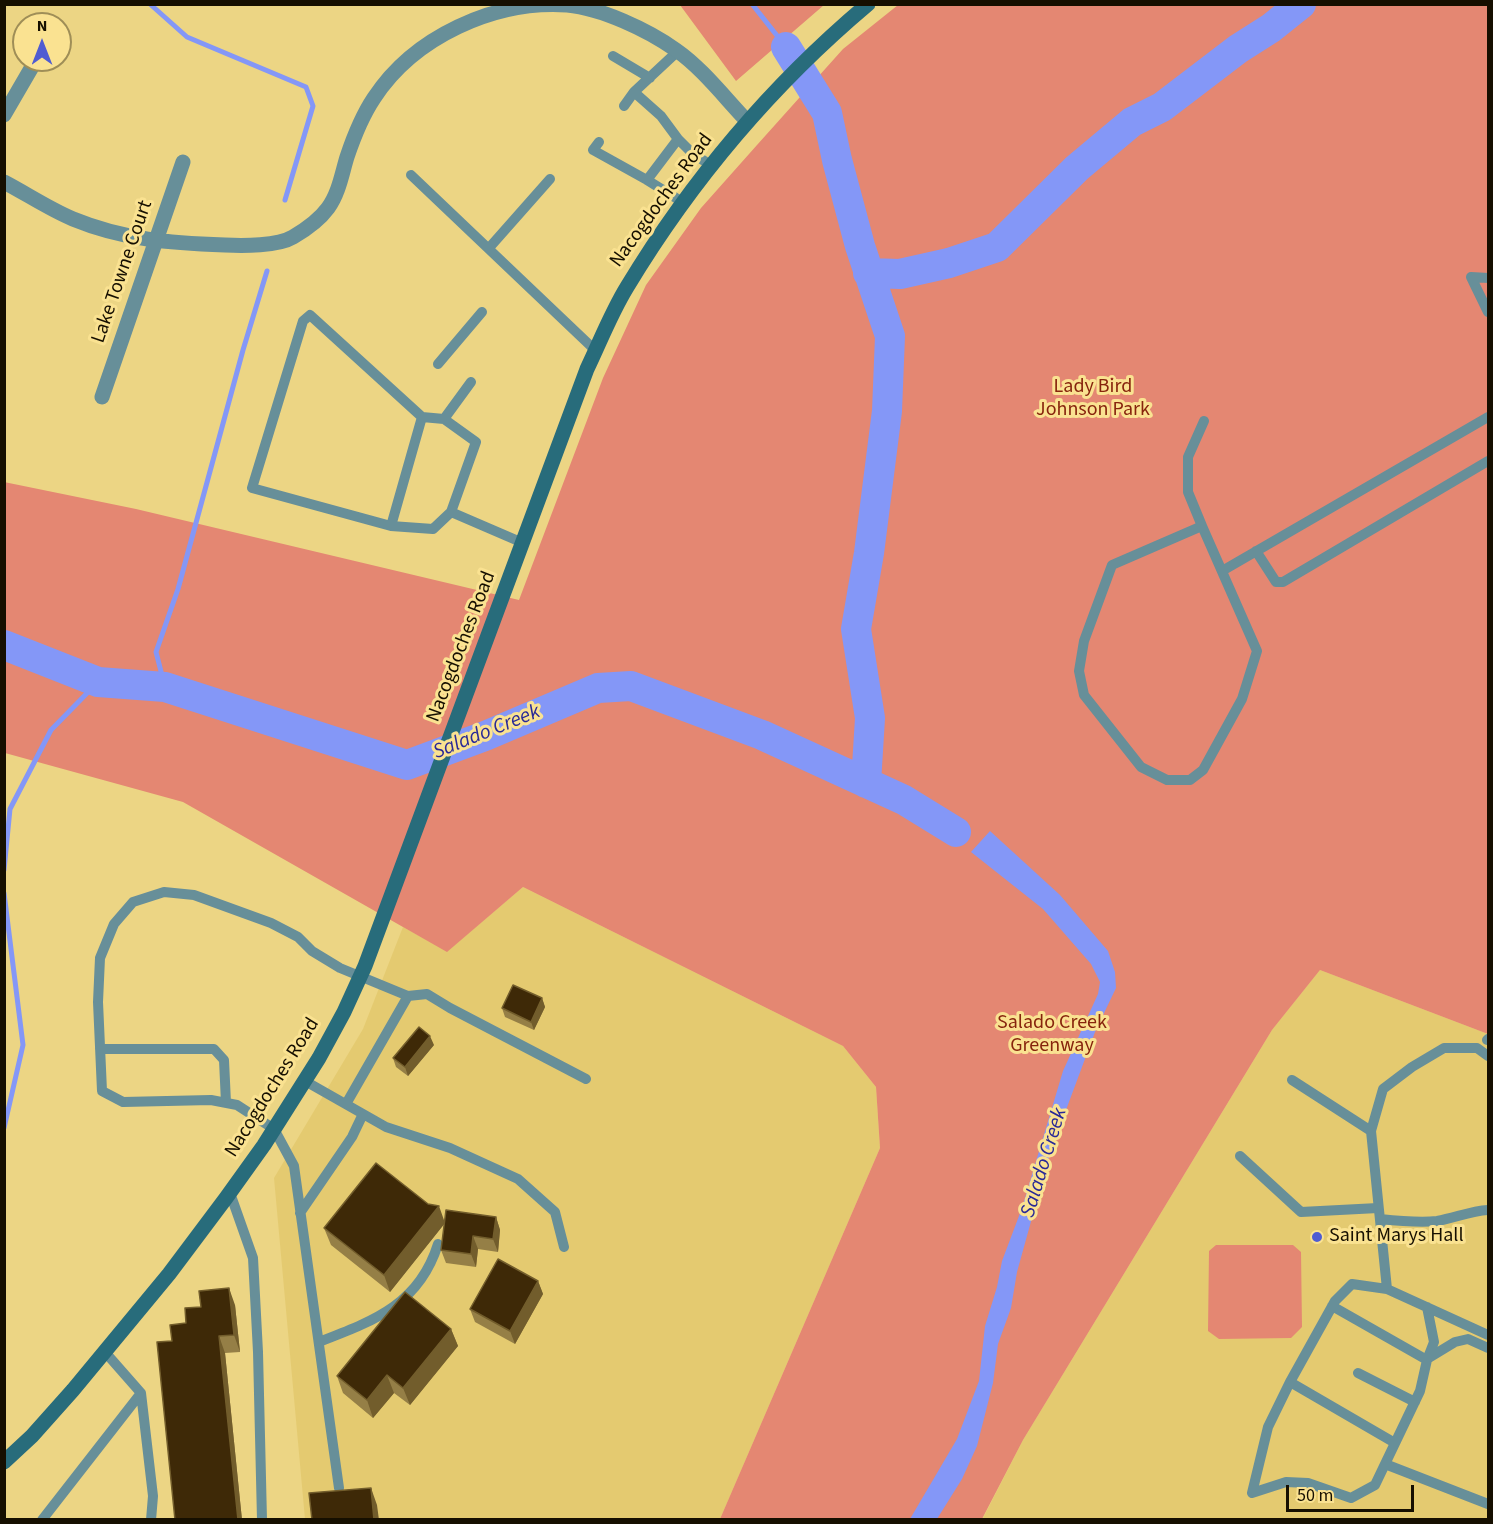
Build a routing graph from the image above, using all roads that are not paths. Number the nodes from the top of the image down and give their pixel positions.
1 (868, 4) edge
2 (597, 8) edge
3 (678, 51) junction
4 (613, 56) dead end
5 (29, 72) edge
6 (650, 78) junction
7 (634, 92) junction
8 (624, 106) dead end
9 (4, 115) edge
10 (747, 121) junction
11 (678, 139) junction
12 (599, 142) dead end
13 (183, 162) dead end
14 (712, 166) junction
15 (411, 176) dead end
16 (550, 179) dead end
17 (647, 180) junction
18 (4, 182) edge
19 (684, 203) junction
20 (155, 241) junction
21 (489, 248) junction
22 (1488, 278) edge
23 (482, 312) dead end
24 (1488, 312) edge
25 (596, 351) junction
26 (438, 364) dead end
27 (471, 382) dead end
28 (102, 397) dead end
29 (422, 417) junction
30 (1488, 417) edge
31 (444, 419) junction
32 (1204, 421) dead end
33 (1488, 461) edge
34 (451, 512) junction
35 (391, 526) junction
36 (1202, 526) junction
37 (523, 543) junction
38 (1256, 551) junction
39 (1222, 571) junction
40 (360, 975) junction
41 (408, 996) junction
42 (100, 1048) junction
43 (1488, 1056) edge
44 (586, 1079) dead end
45 (1292, 1080) dead end
46 (305, 1081) junction
47 (226, 1103) junction
48 (346, 1104) junction
49 (363, 1114) junction
50 (274, 1130) junction
51 (1371, 1131) junction
52 (1240, 1156) dead end
53 (230, 1193) junction
54 (1488, 1210) edge
55 (1379, 1213) junction
56 (300, 1214) junction
57 (438, 1244) dead end
58 (564, 1247) dead end
59 (1387, 1289) junction
60 (1332, 1306) junction
61 (1427, 1306) junction
62 (1488, 1335) edge
63 (319, 1342) junction
64 (1488, 1348) edge
65 (105, 1352) junction
66 (1427, 1360) junction
67 (1358, 1372) dead end
68 (1290, 1382) junction
69 (141, 1393) junction
70 (1415, 1402) junction
71 (1395, 1443) junction
72 (4, 1462) edge
73 (1385, 1464) junction
74 (339, 1488) edge
75 (1488, 1504) edge
76 (42, 1520) edge
77 (151, 1520) edge
78 (262, 1520) edge

1 - 10 main road, Nacogdoches Road
2 - 3 street
2 - 20 street
3 - 6 lane
3 - 10 street
4 - 6 lane
5 - 9 street
6 - 7 lane
7 - 8 lane
7 - 11 lane
10 - 14 main road, Nacogdoches Road
11 - 14 lane
11 - 17 lane
12 - 17 lane
13 - 20 street, Lake Towne Court
14 - 19 main road, Nacogdoches Road
15 - 21 lane
16 - 21 lane
17 - 19 lane
18 - 20 street
19 - 25 main road, Nacogdoches Road
20 - 28 street, Lake Towne Court
21 - 25 lane
22 - 24 lane
23 - 26 lane
25 - 37 main road, Nacogdoches Road
27 - 31 lane
29 - 31 lane
29 - 35 lane
29 - 35 lane
30 - 38 lane
31 - 34 lane
32 - 36 lane
33 - 38 lane
34 - 35 lane
34 - 37 lane
36 - 39 lane
36 - 39 lane
37 - 40 main road, Nacogdoches Road
38 - 39 lane
40 - 41 lane
40 - 42 lane
40 - 46 main road, Nacogdoches Road
41 - 44 lane
41 - 48 lane
42 - 47 lane
42 - 47 lane
43 - 51 lane
45 - 51 lane
46 - 48 lane
46 - 50 main road, Nacogdoches Road
47 - 50 lane
48 - 49 lane
49 - 56 lane
49 - 58 lane
50 - 53 main road, Nacogdoches Road
50 - 56 lane
51 - 55 lane
52 - 55 lane
53 - 65 main road, Nacogdoches Road
53 - 78 lane
54 - 55 lane
55 - 59 lane
56 - 63 lane
57 - 63 lane
59 - 60 lane
59 - 61 lane
60 - 66 lane
60 - 68 lane
61 - 62 lane
61 - 66 lane
63 - 74 lane
64 - 66 lane
65 - 69 lane
65 - 72 main road, Nacogdoches Road
66 - 70 lane
67 - 70 lane
68 - 71 lane
68 - 73 lane
69 - 76 lane
69 - 77 lane
70 - 71 lane
71 - 73 lane
73 - 75 lane

